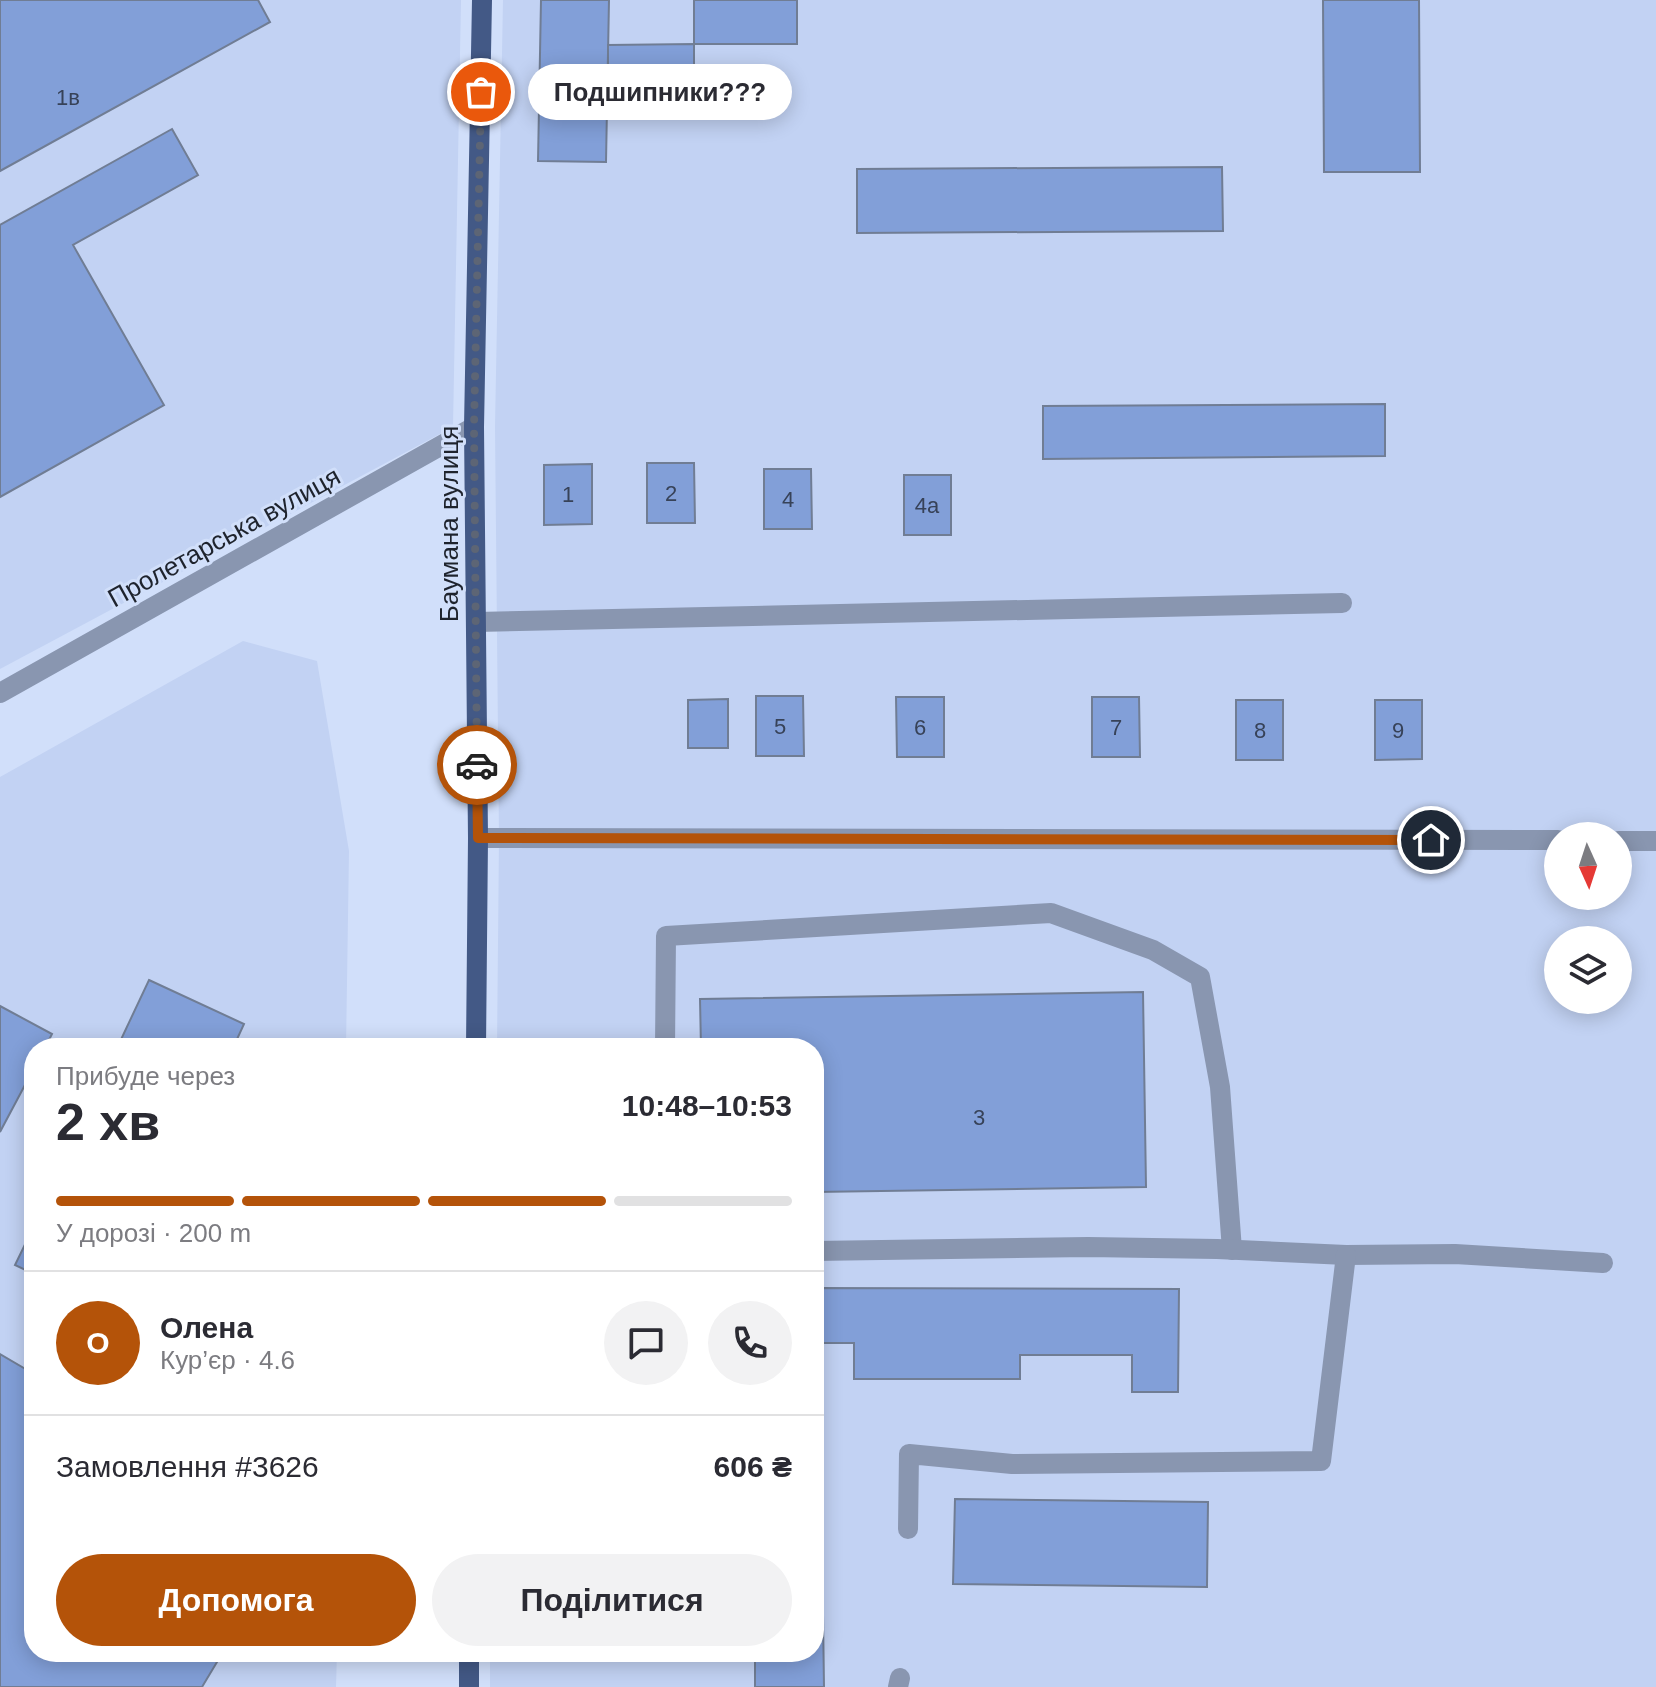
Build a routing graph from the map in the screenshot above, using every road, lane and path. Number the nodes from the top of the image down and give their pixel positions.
1 (482, 0) edge
2 (474, 427) junction
3 (1342, 603) dead end
4 (476, 622) junction
5 (0, 693) edge
6 (478, 838) junction
7 (1544, 840) edge
8 (1632, 841) edge
9 (1656, 841) edge
10 (476, 1038) edge
11 (665, 1038) edge
12 (1232, 1250) junction
13 (824, 1251) edge
14 (1346, 1255) junction
15 (1603, 1263) dead end
16 (908, 1529) dead end
17 (469, 1662) edge
18 (469, 1687) edge

1 - 2 main road, Баумана вулиця
2 - 4 main road, Баумана вулиця
2 - 5 street, Пролетарська вулиця
3 - 4 street
4 - 6 main road, Баумана вулиця
6 - 7 street
6 - 10 main road, Баумана вулиця
8 - 9 street
11 - 12 street
12 - 13 street
12 - 14 street
14 - 15 street
14 - 16 street
17 - 18 main road

